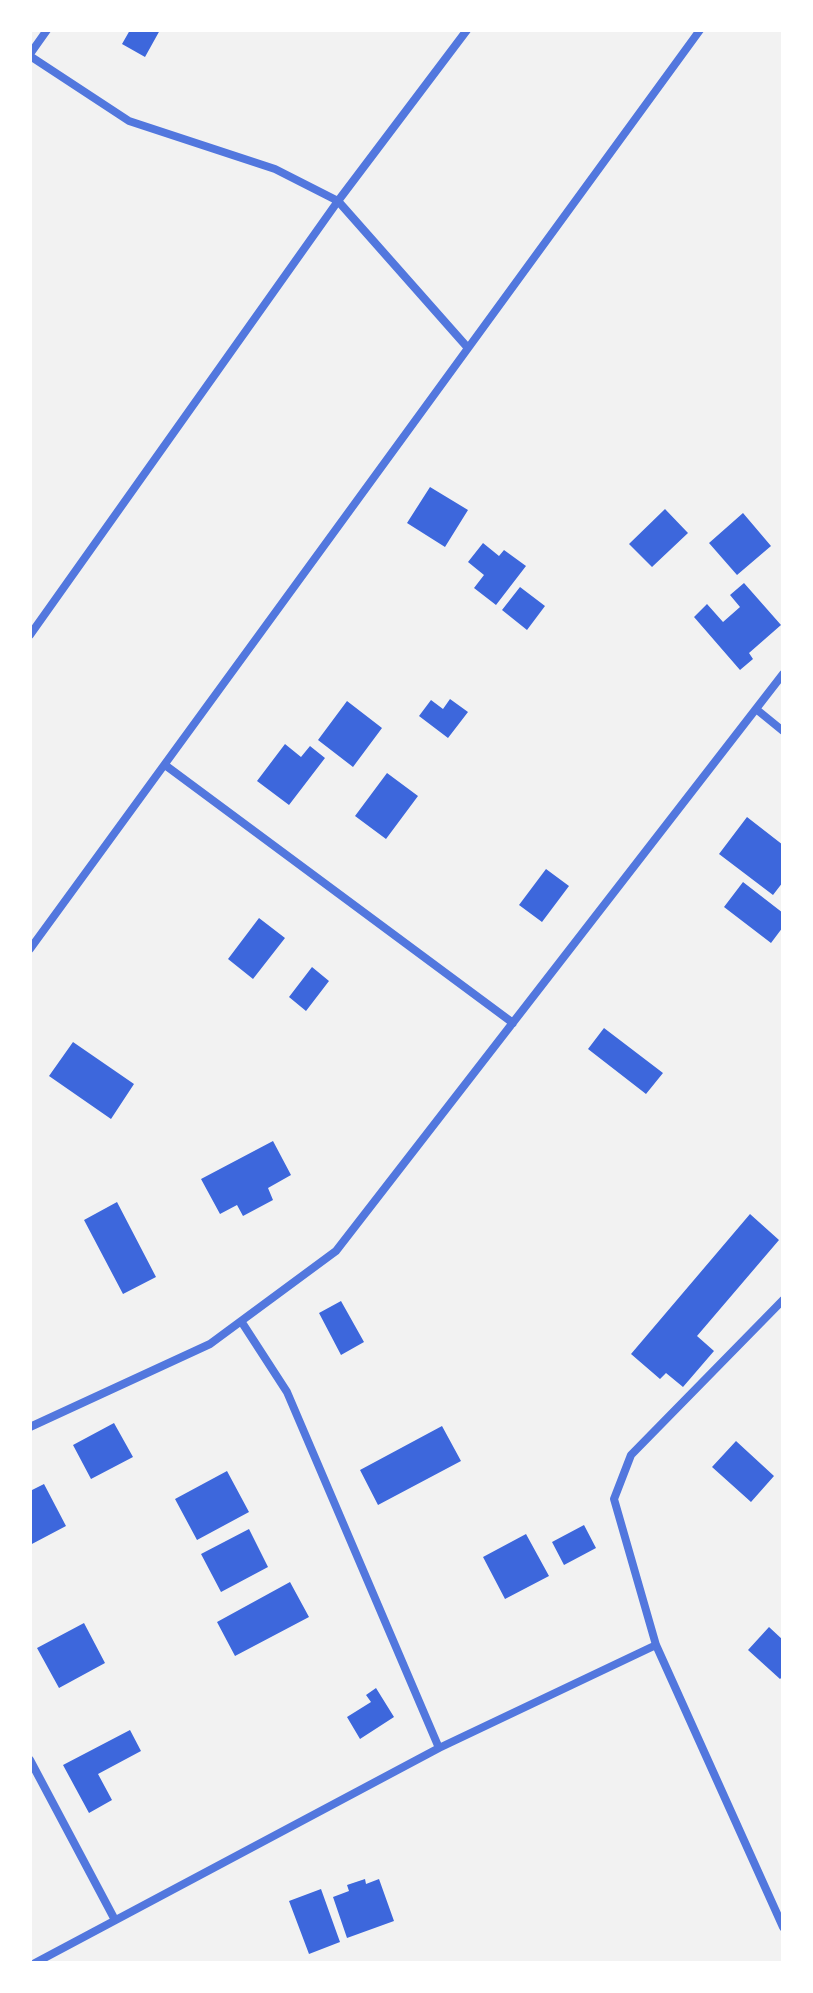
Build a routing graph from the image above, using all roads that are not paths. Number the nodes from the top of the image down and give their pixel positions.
1 (47, 30) edge
2 (467, 30) edge
3 (700, 30) edge
4 (30, 55) edge
5 (338, 201) junction
6 (468, 348) junction
7 (30, 635) edge
8 (783, 674) edge
9 (756, 709) junction
10 (783, 731) edge
11 (165, 765) junction
12 (30, 949) edge
13 (513, 1023) junction
14 (783, 1300) edge
15 (241, 1321) junction
16 (30, 1427) edge
17 (656, 1645) junction
18 (439, 1748) junction
19 (30, 1760) edge
20 (115, 1920) junction
21 (783, 1927) edge
22 (35, 1963) edge

1 - 4 street
2 - 5 street
3 - 6 street
4 - 5 street
5 - 6 street
5 - 7 street
6 - 11 street
8 - 9 street
9 - 10 street
9 - 13 street
11 - 12 street
11 - 13 street
13 - 15 street
14 - 17 street
15 - 16 street
15 - 18 street
17 - 18 street
17 - 21 street
18 - 20 street
19 - 20 street
20 - 22 street

